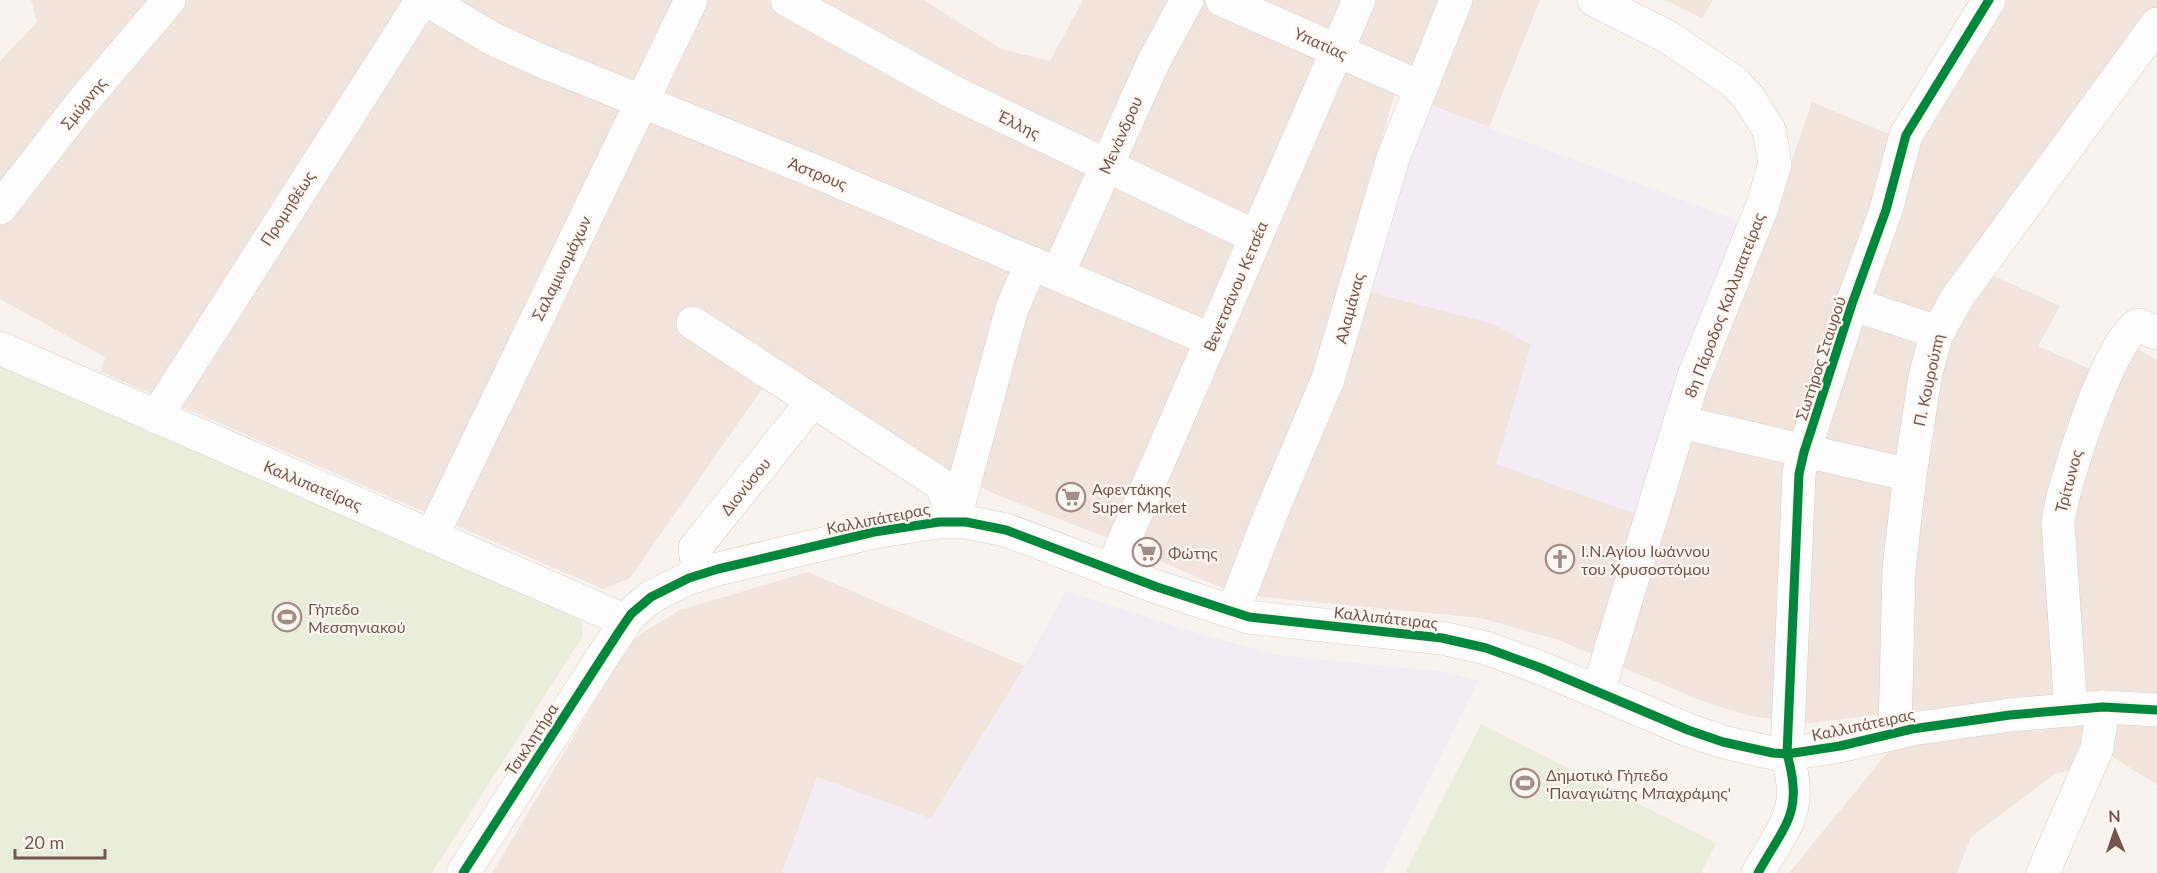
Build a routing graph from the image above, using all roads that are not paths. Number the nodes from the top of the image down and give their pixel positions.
1 (170, 0) edge
2 (422, 0) edge
3 (427, 0) edge
4 (691, 0) edge
5 (787, 0) edge
6 (1187, 0) edge
7 (1222, 0) edge
8 (1359, 0) edge
9 (1456, 0) edge
10 (1594, 0) edge
11 (1989, 0) edge
12 (2157, 24) edge
13 (1337, 50) junction
14 (1420, 87) junction
15 (643, 101) junction
16 (1106, 165) junction
17 (0, 208) edge
18 (1256, 237) junction
19 (1045, 268) junction
20 (1852, 304) junction
21 (693, 323) dead end
22 (1937, 332) junction
23 (2157, 333) edge
24 (1212, 340) junction
25 (0, 348) edge
26 (812, 402) junction
27 (156, 417) junction
28 (1680, 422) junction
29 (1804, 452) junction
30 (1910, 475) junction
31 (954, 521) junction
32 (432, 536) junction
33 (1111, 571) junction
34 (699, 575) junction
35 (1233, 612) junction
36 (626, 621) junction
37 (1598, 692) junction
38 (2087, 708) junction
39 (2157, 710) edge
40 (1896, 732) junction
41 (1787, 754) junction
42 (463, 873) edge
43 (1758, 873) edge
44 (2043, 873) edge

1 - 17 street, Σμύρνης
2 - 27 street, Προμηθέως
3 - 15 street, Άστρους
4 - 15 street, Σαλαμινομάχων
5 - 16 street, Έλλης
6 - 16 street, Μενάνδρου
7 - 13 street, Υπατίας
8 - 13 street, Βενετσάνου Κετσέα
9 - 14 street, Αλαμάνας
10 - 28 street, 8η Πάροδος Καλλιπατείρας
11 - 20 street, Σωτήρος Σταυρού
12 - 22 street, Π. Κουρούπη
13 - 14 street, Υπατίας
13 - 18 street, Βενετσάνου Κετσέα
14 - 35 street, Αλαμάνας
15 - 19 street, Άστρους
15 - 32 street, Σαλαμινομάχων
16 - 18 street, Έλλης
16 - 19 street, Μενάνδρου
18 - 24 street, Βενετσάνου Κετσέα
19 - 24 street, Άστρους
19 - 31 street, Μενάνδρου
20 - 22 street
20 - 29 street, Σωτήρος Σταυρού
21 - 26 street
22 - 30 street, Π. Κουρούπη
23 - 38 street, Τρίτωνος
24 - 33 street, Βενετσάνου Κετσέα
25 - 27 street, Καλλιπατείρας
26 - 31 street
26 - 34 street, Διονύσου
27 - 32 street, Καλλιπατείρας
28 - 29 street
28 - 37 street, 8η Πάροδος Καλλιπατείρας
29 - 30 street
29 - 41 street, Σωτήρος Σταυρού
30 - 40 street, Π. Κουρούπη
31 - 33 street, Καλλιπάτειρας
31 - 34 street, Καλλιπάτειρας
32 - 36 street, Καλλιπατείρας
33 - 35 street, Καλλιπάτειρας
34 - 36 street, Καλλιπάτειρας
35 - 37 street, Καλλιπάτειρας
36 - 42 street, Τσικλητήρα
37 - 41 street, Καλλιπάτειρας
38 - 39 street, Καλλιπάτειρας
38 - 40 street, Καλλιπάτειρας
38 - 44 street
40 - 41 street, Καλλιπάτειρας
41 - 43 street, Σωτήρος Σταυρού

